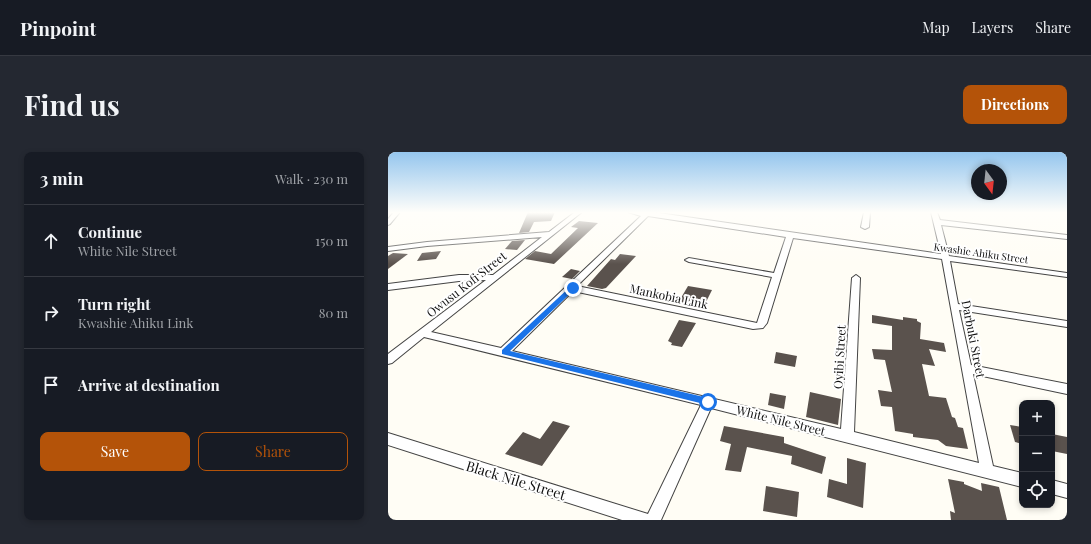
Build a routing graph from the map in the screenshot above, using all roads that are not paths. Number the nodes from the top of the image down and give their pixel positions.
1 (556, 229) edge
2 (632, 229) edge
3 (748, 229) edge
4 (938, 229) edge
5 (1015, 229) edge
6 (549, 234) junction
7 (790, 236) junction
8 (1067, 237) edge
9 (388, 250) edge
10 (946, 258) junction
11 (689, 260) dead end
12 (1067, 275) edge
13 (778, 276) junction
14 (494, 277) junction
15 (856, 278) dead end
16 (388, 286) edge
17 (573, 288) junction
18 (954, 306) junction
19 (1067, 324) edge
20 (422, 333) junction
21 (504, 352) junction
22 (388, 360) edge
23 (966, 368) junction
24 (1067, 388) edge
25 (708, 402) junction
26 (847, 437) junction
27 (388, 439) edge
28 (987, 471) junction
29 (1019, 479) edge
30 (1055, 488) edge
31 (1067, 490) edge
32 (645, 520) edge
33 (653, 520) edge

1 - 6 street, Owusu Kofi Street
2 - 17 street
3 - 7 street, Kwashie Ahiku Street
4 - 10 street, Darbuki Street
5 - 8 street
6 - 9 street
6 - 14 street, Owusu Kofi Street
7 - 10 street, Kwashie Ahiku Street
7 - 13 street
10 - 12 street, Kwashie Ahiku Street
10 - 18 street, Darbuki Street
11 - 13 street
13 - 17 street, Mankobia Link
14 - 16 street
14 - 20 street, Owusu Kofi Street
15 - 26 street, Oyibi Street
17 - 21 street
18 - 19 street
18 - 23 street, Darbuki Street
20 - 21 street, White Nile Street
20 - 22 street, Owusu Kofi Street
21 - 25 street, White Nile Street
23 - 24 street
23 - 28 street, Darbuki Street
25 - 26 street, White Nile Street
25 - 33 street
26 - 28 street, White Nile Street
27 - 32 street, Black Nile Street
28 - 29 street, White Nile Street
30 - 31 street

